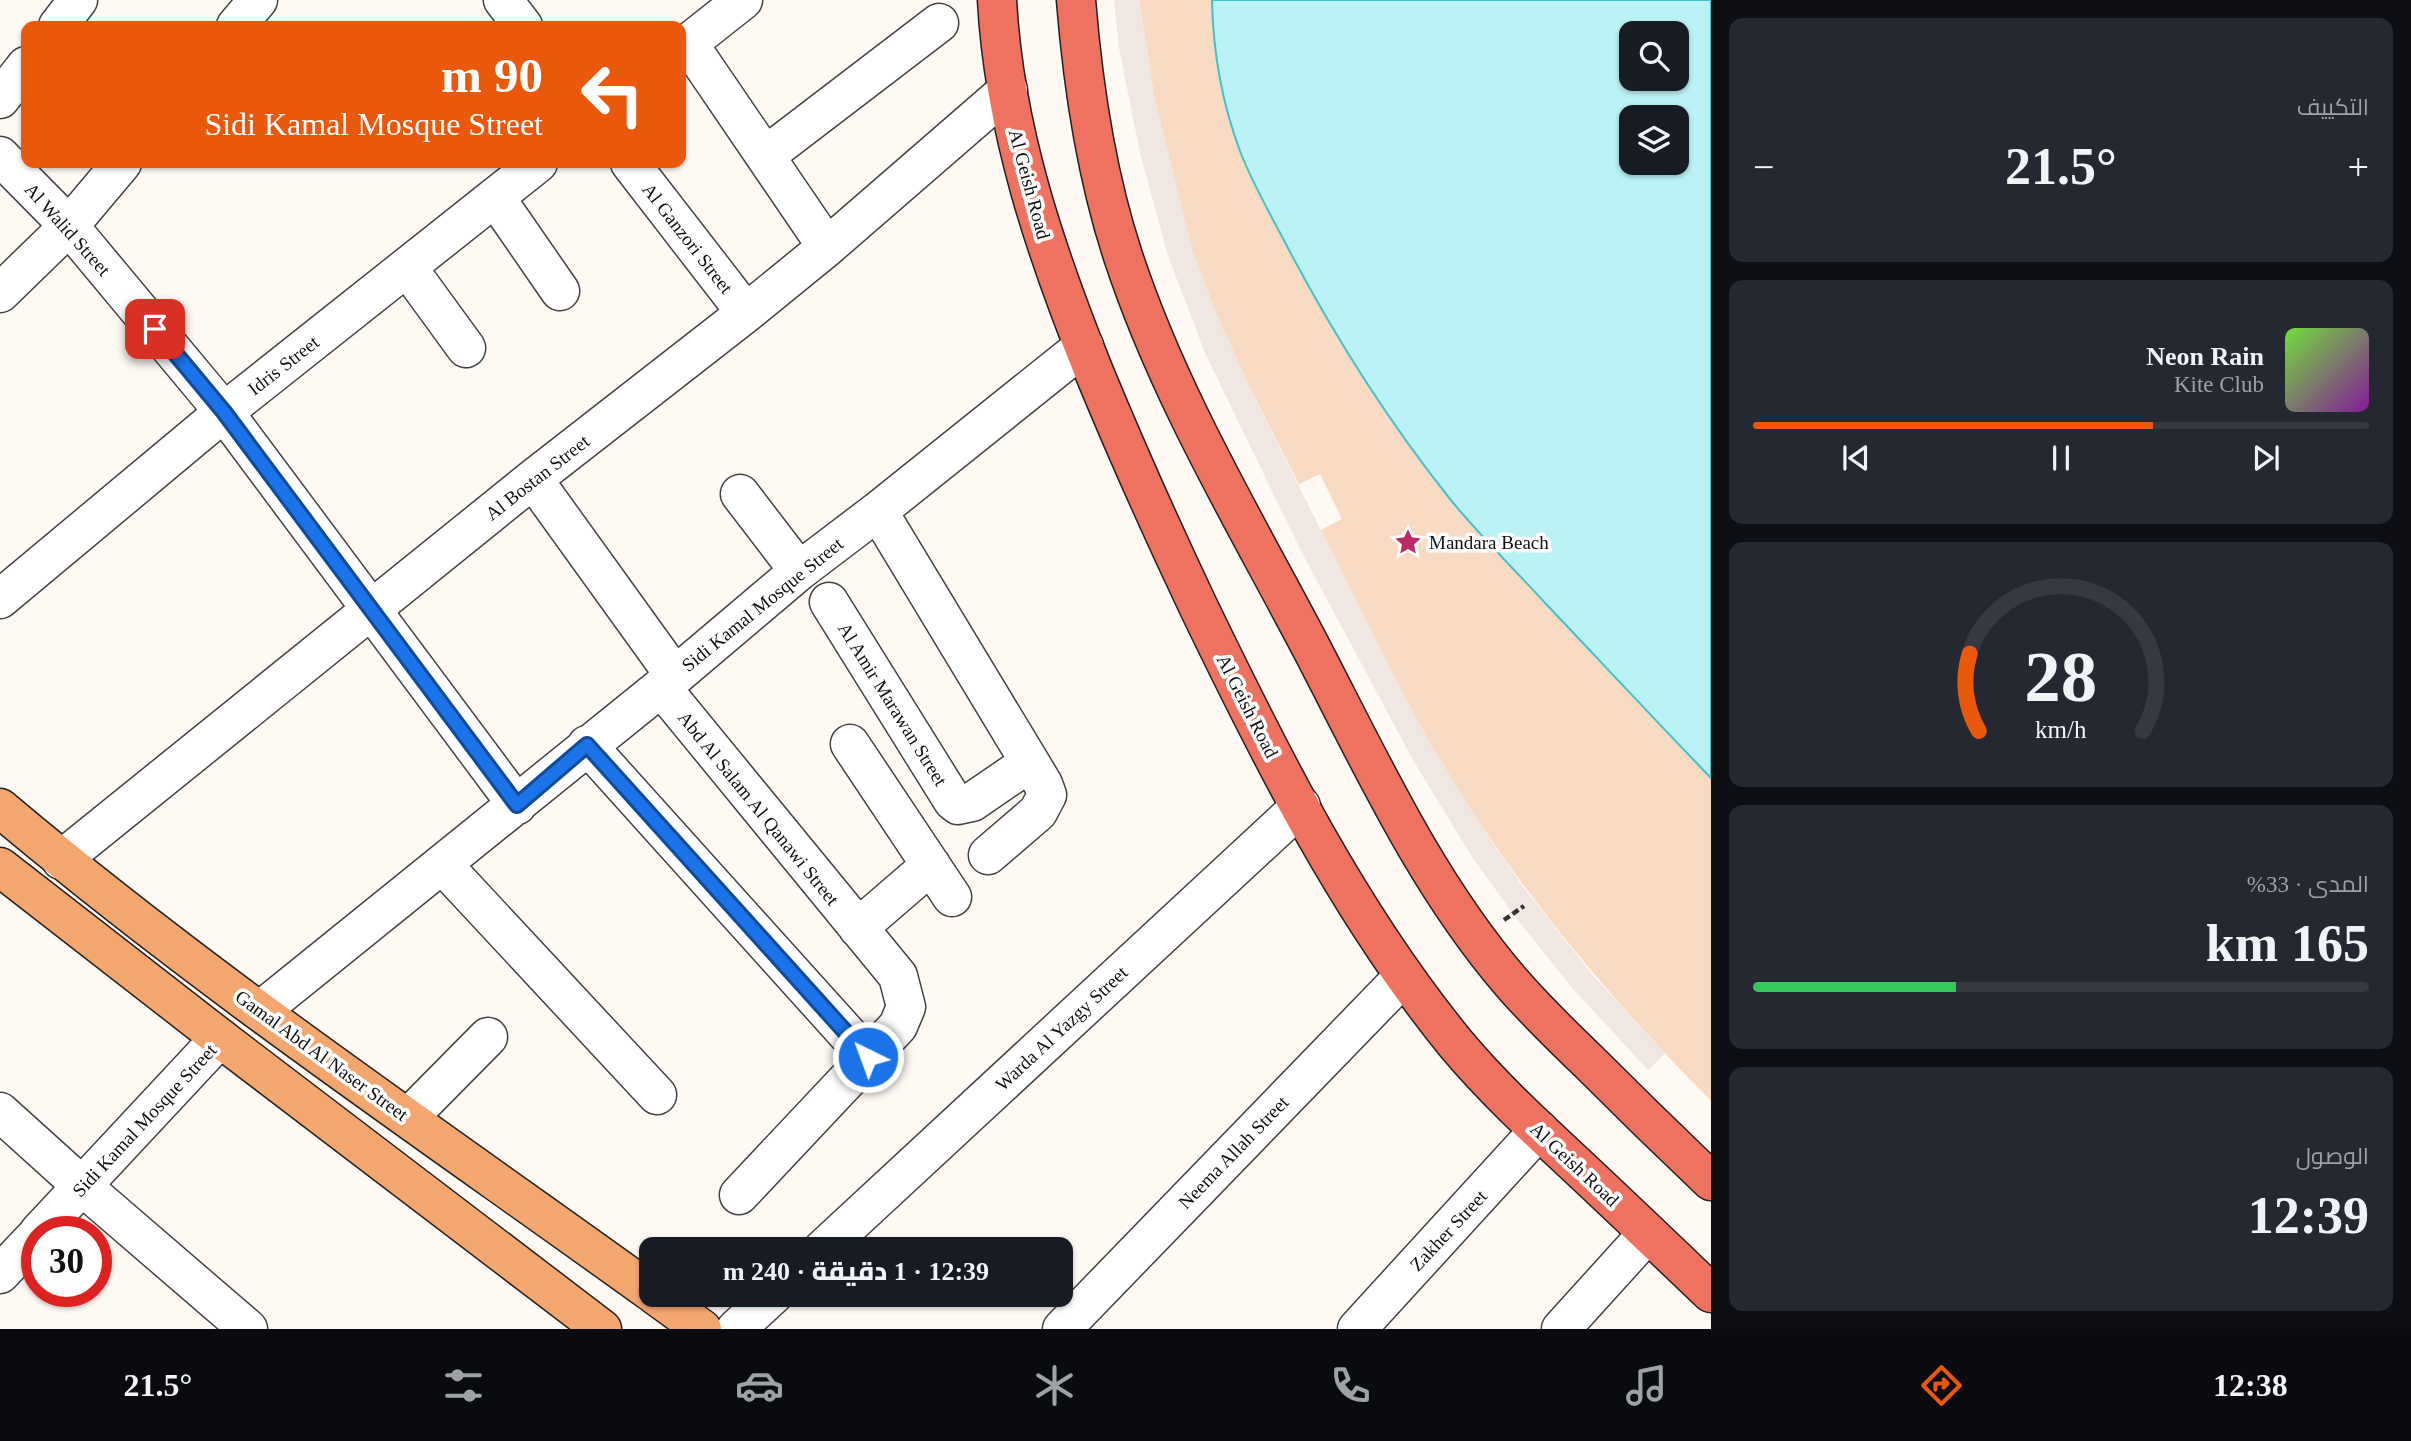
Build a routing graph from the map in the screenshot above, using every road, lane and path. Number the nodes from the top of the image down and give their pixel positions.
1 (78, 0) edge
2 (258, 0) edge
3 (503, 0) edge
4 (743, 0) edge
5 (997, 0) edge
6 (1076, 0) edge
7 (62, 21) edge
8 (240, 21) edge
9 (519, 21) edge
10 (939, 23) dead end
11 (686, 45) edge
12 (686, 47) edge
13 (21, 72) edge
14 (1008, 90) junction
15 (0, 99) edge
16 (0, 156) edge
17 (765, 156) junction
18 (118, 168) edge
19 (532, 168) edge
20 (633, 168) edge
21 (495, 197) junction
22 (69, 226) junction
23 (827, 247) junction
24 (407, 267) junction
25 (560, 291) dead end
26 (0, 293) edge
27 (746, 313) junction
28 (1084, 346) junction
29 (466, 348) dead end
30 (224, 412) junction
31 (533, 479) junction
32 (740, 494) dead end
33 (878, 511) junction
34 (799, 571) junction
35 (0, 599) edge
36 (830, 601) dead end
37 (371, 611) junction
38 (668, 681) junction
39 (850, 744) dead end
40 (587, 745) junction
41 (1029, 763) junction
42 (517, 805) junction
43 (1301, 806) junction
44 (0, 808) edge
45 (988, 855) dead end
46 (61, 860) junction
47 (443, 865) junction
48 (931, 865) junction
49 (3, 875) edge
50 (952, 897) dead end
51 (858, 928) junction
52 (1404, 976) junction
53 (260, 1011) junction
54 (220, 1038) junction
55 (488, 1038) dead end
56 (868, 1057) junction
57 (657, 1095) dead end
58 (0, 1112) edge
59 (408, 1118) junction
60 (1539, 1130) junction
61 (1711, 1181) edge
62 (82, 1186) junction
63 (739, 1195) dead end
64 (54, 1216) edge
65 (1648, 1233) junction
66 (836, 1237) edge
67 (21, 1251) edge
68 (0, 1274) edge
69 (639, 1284) edge
70 (1711, 1293) edge
71 (671, 1307) edge
72 (759, 1307) edge
73 (248, 1329) edge
74 (602, 1329) edge
75 (702, 1329) edge
76 (736, 1329) edge
77 (1062, 1329) edge
78 (1357, 1329) edge
79 (1561, 1329) edge

1 - 7 street
2 - 8 street
3 - 9 street
4 - 11 street
5 - 14 highway, Al Geish Road
6 - 61 highway
10 - 17 street
12 - 17 street
13 - 15 street
14 - 23 street, Al Bostan Street
14 - 28 highway, Al Geish Road
16 - 22 street, Al Walid Street
17 - 23 street
18 - 22 street
19 - 21 street, Idris Street
20 - 27 street, Al Ganzori Street
21 - 24 street, Idris Street
21 - 25 street
22 - 26 street
22 - 30 street, Al Walid Street
23 - 27 street, Al Bostan Street
24 - 29 street
24 - 30 street, Idris Street
27 - 31 street, Al Bostan Street
28 - 33 street, Sidi Kamal Mosque Street
28 - 43 highway, Al Geish Road
30 - 35 street, Idris Street
30 - 37 street, Al Walid Street
31 - 37 street, Al Bostan Street
31 - 38 street, Abd Al Salam Al Qanawi Street
32 - 34 street
33 - 34 street, Sidi Kamal Mosque Street
33 - 41 street
34 - 38 street, Sidi Kamal Mosque Street
36 - 41 street, Al Amir Marawan Street
37 - 42 street, Al Walid Street
37 - 46 street, Al Bostan Street
38 - 40 street, Sidi Kamal Mosque Street
38 - 51 street, Abd Al Salam Al Qanawi Street
39 - 48 street
40 - 42 street, Sidi Kamal Mosque Street
40 - 56 street
41 - 45 street
42 - 47 street, Sidi Kamal Mosque Street
43 - 52 highway, Al Geish Road
43 - 66 street, Warda Al Yazgy Street
44 - 46 main road, Gamal Abd Al Naser Street
46 - 53 main road, Gamal Abd Al Naser Street
47 - 53 street, Sidi Kamal Mosque Street
47 - 57 street
48 - 50 street
48 - 51 street
49 - 54 main road
51 - 56 street, Abd Al Salam Al Qanawi Street
52 - 60 highway, Al Geish Road
52 - 77 street, Neema Allah Street
53 - 59 main road, Gamal Abd Al Naser Street
54 - 62 street, Sidi Kamal Mosque Street
54 - 74 main road
55 - 59 street
56 - 63 street, Abd Al Salam Al Qanawi Street
58 - 62 street
59 - 69 main road, Gamal Abd Al Naser Street
60 - 65 highway, Al Geish Road
60 - 78 street, Zakher Street
62 - 64 street, Sidi Kamal Mosque Street
62 - 73 street
65 - 70 highway, Al Geish Road
65 - 79 street
67 - 68 street, Sidi Kamal Mosque Street
71 - 75 main road, Gamal Abd Al Naser Street
72 - 76 street

